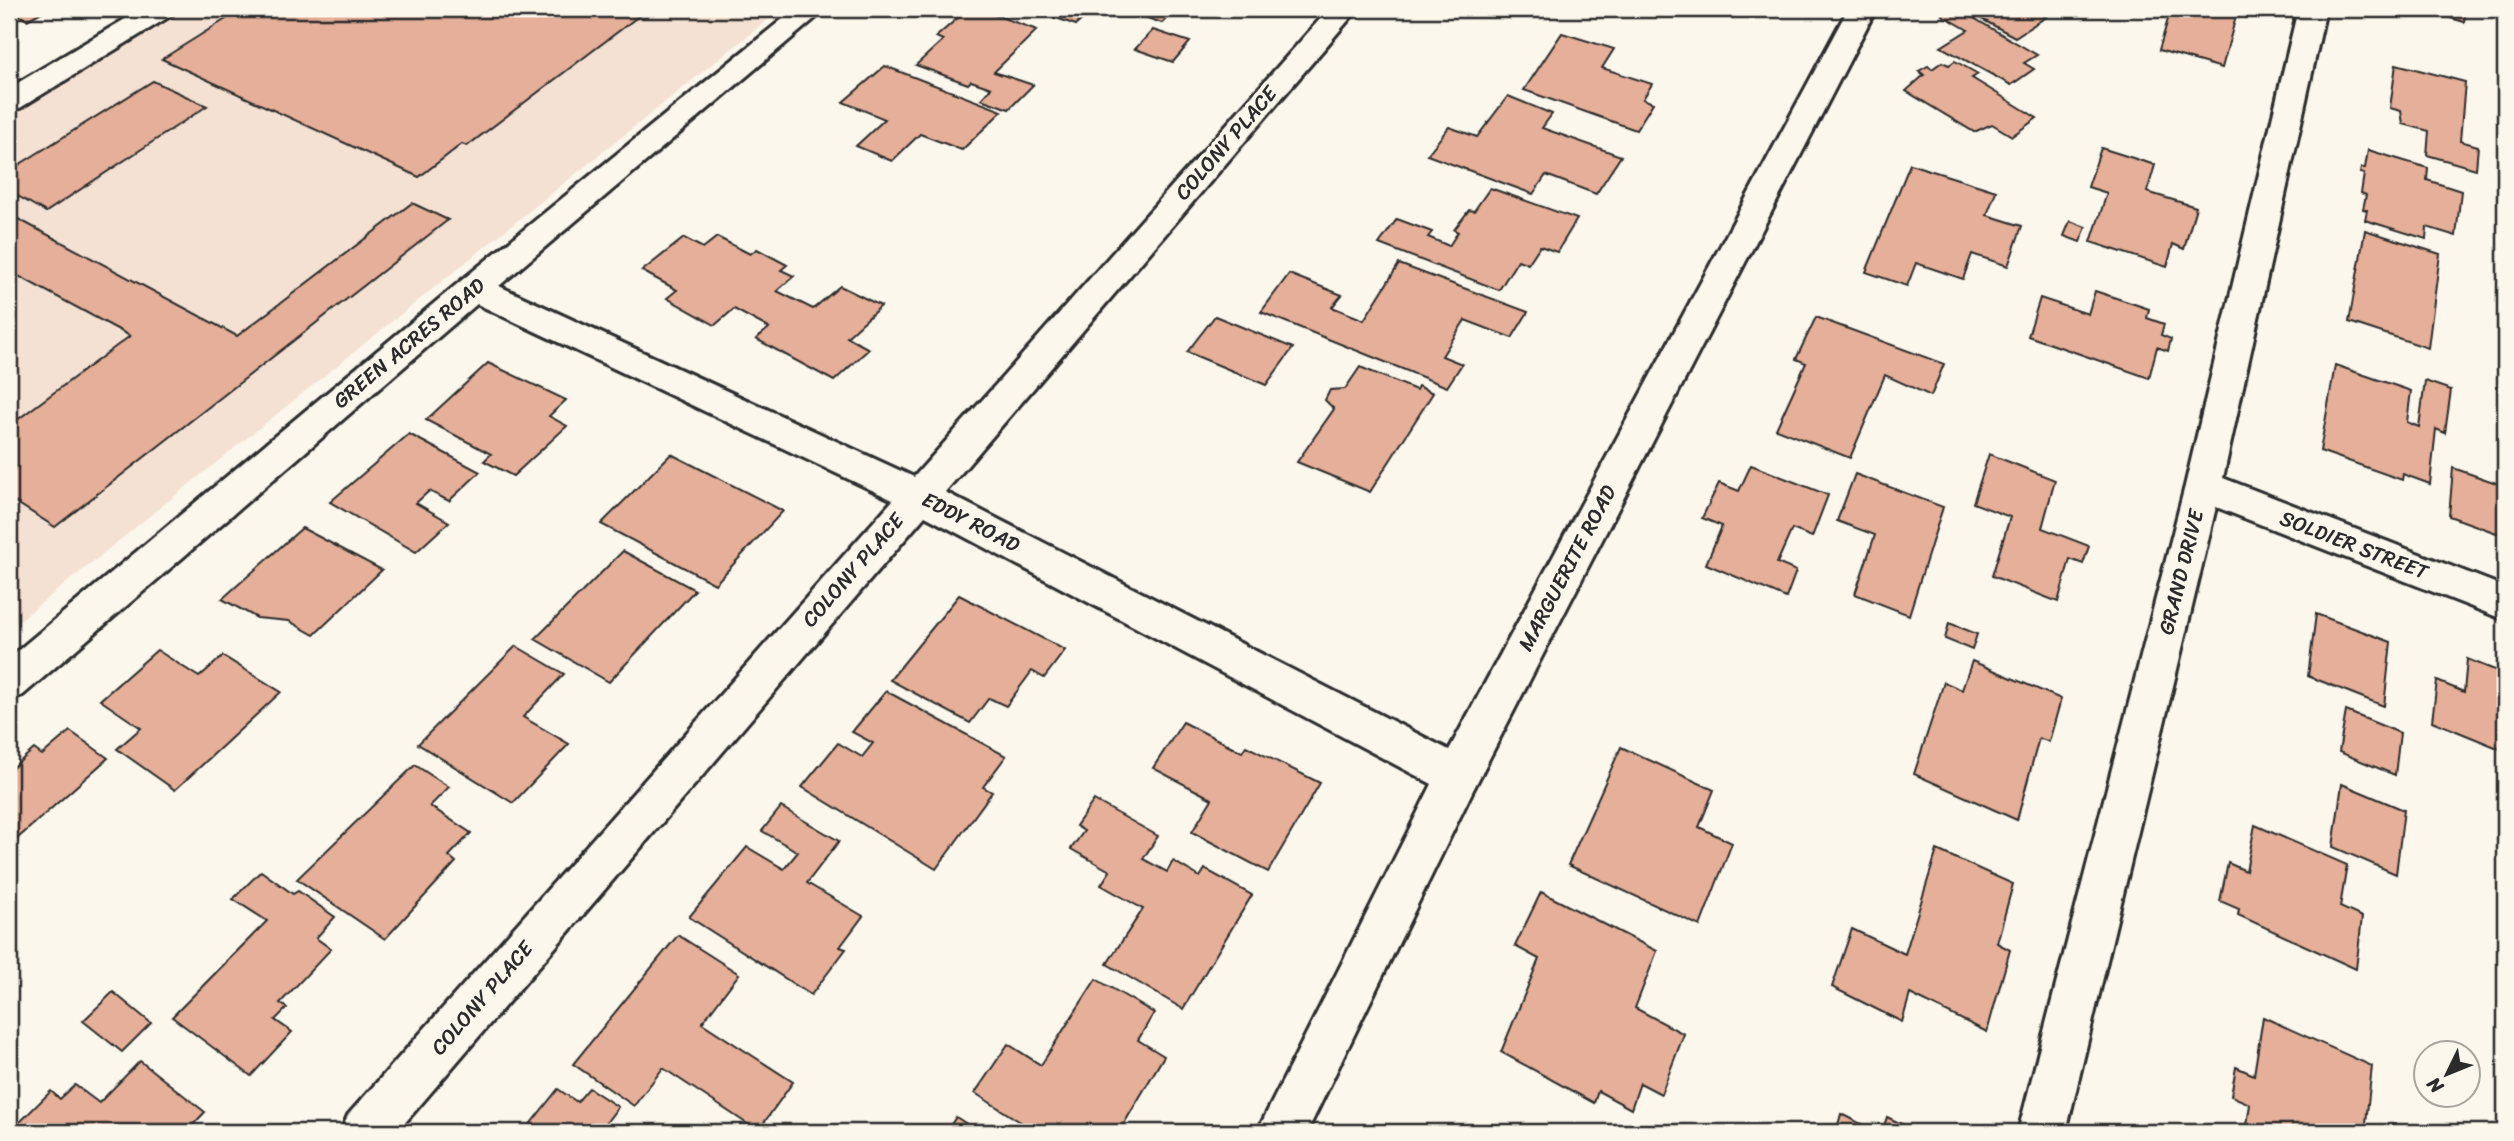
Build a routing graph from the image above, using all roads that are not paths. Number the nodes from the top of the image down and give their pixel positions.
1 (162, 9) edge
2 (812, 9) edge
3 (1344, 9) edge
4 (1862, 9) edge
5 (2312, 9) edge
6 (9, 101) edge
7 (474, 288) junction
8 (2203, 486) junction
9 (918, 495) junction
10 (2505, 604) edge
11 (9, 682) edge
12 (1458, 776) junction
13 (365, 1132) edge
14 (1281, 1132) edge
15 (2042, 1132) edge

1 - 6 street
2 - 7 street, GREEN ACRES ROAD
3 - 9 street, COLONY PLACE
4 - 12 street, MARGUERITE ROAD
5 - 8 street, GRAND DRIVE
7 - 9 street, EDDY ROAD
7 - 11 street, GREEN ACRES ROAD
8 - 10 street, SOLDIER STREET
8 - 15 street, GRAND DRIVE
9 - 12 street, EDDY ROAD
9 - 13 street, COLONY PLACE
12 - 14 street, MARGUERITE ROAD

